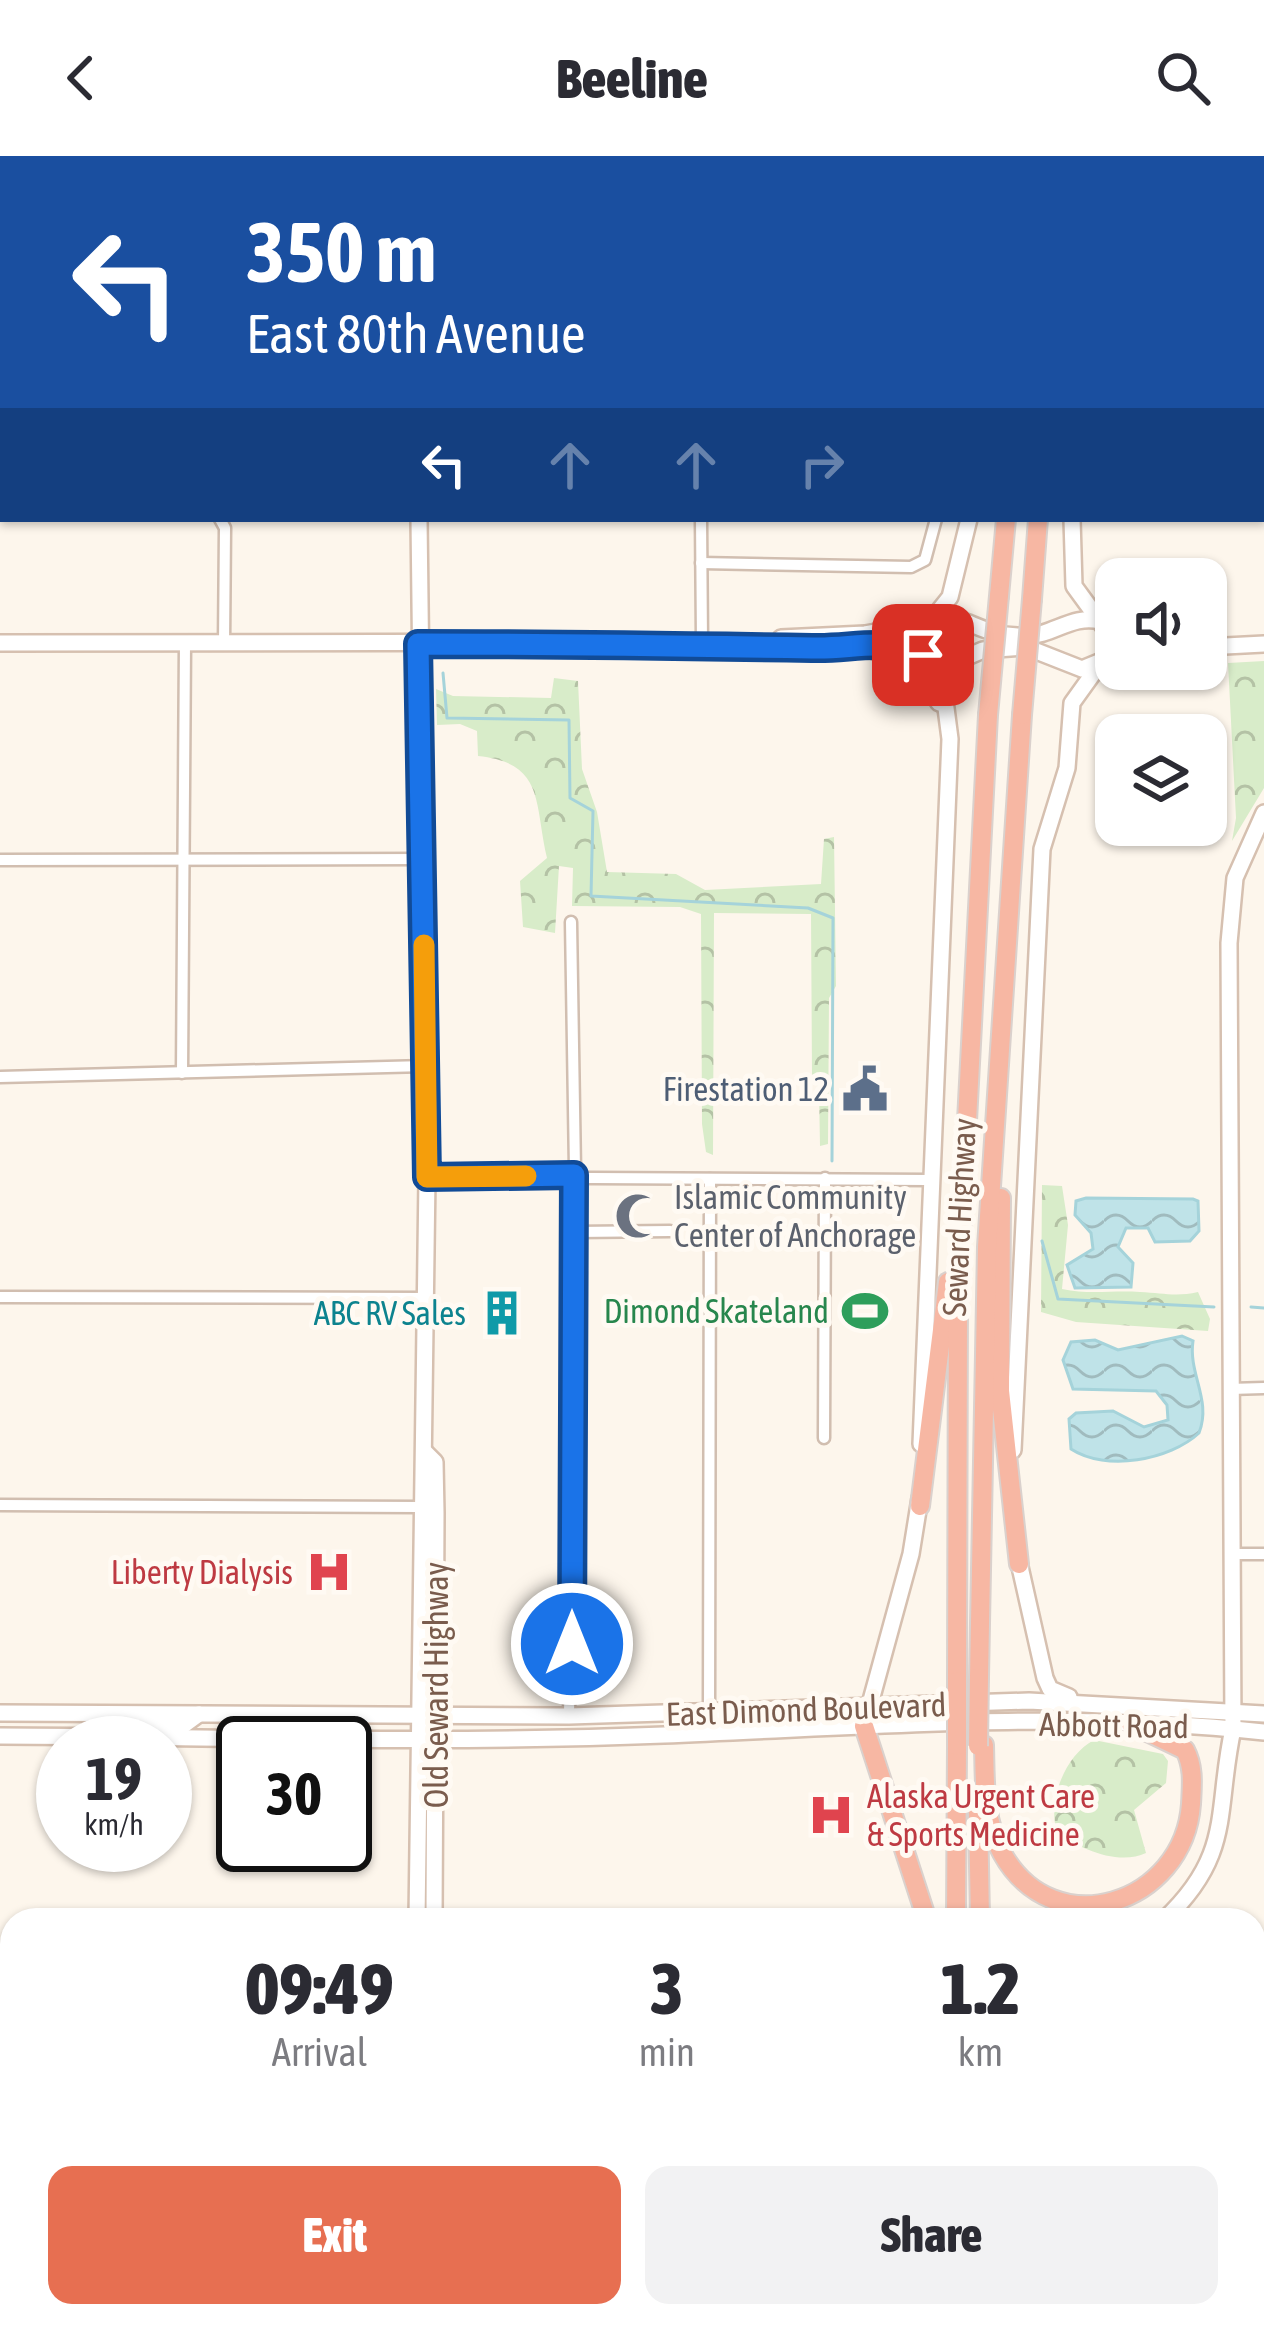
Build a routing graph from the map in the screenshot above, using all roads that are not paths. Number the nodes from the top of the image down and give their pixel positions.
1 (222, 522) edge
2 (419, 522) edge
3 (701, 522) edge
4 (935, 522) edge
5 (968, 522) edge
6 (1006, 522) edge
7 (1038, 522) edge
8 (1072, 522) edge
9 (959, 546) junction
10 (701, 563) junction
11 (1095, 612) edge
12 (929, 621) junction
13 (1095, 624) edge
14 (900, 630) junction
15 (702, 642) junction
16 (0, 643) edge
17 (185, 643) junction
18 (224, 643) junction
19 (724, 643) junction
20 (1227, 643) edge
21 (418, 644) junction
22 (1263, 644) edge
23 (834, 648) junction
24 (926, 658) junction
25 (1095, 664) edge
26 (1095, 675) edge
27 (950, 753) junction
28 (1264, 813) edge
29 (423, 859) junction
30 (0, 860) edge
31 (185, 860) junction
32 (571, 922) dead end
33 (1003, 946) junction
34 (425, 1066) junction
35 (182, 1072) junction
36 (0, 1077) edge
37 (963, 1147) junction
38 (574, 1175) junction
39 (427, 1177) junction
40 (825, 1178) junction
41 (710, 1179) junction
42 (928, 1180) junction
43 (670, 1231) dead end
44 (576, 1232) junction
45 (0, 1297) edge
46 (427, 1298) junction
47 (1264, 1388) edge
48 (1230, 1389) junction
49 (824, 1438) dead end
50 (426, 1454) junction
51 (0, 1505) edge
52 (920, 1506) junction
53 (420, 1508) junction
54 (1233, 1554) junction
55 (1264, 1554) edge
56 (1018, 1564) junction
57 (437, 1608) junction
58 (965, 1703) joint
59 (1094, 1704) junction
60 (867, 1705) junction
61 (0, 1713) edge
62 (709, 1713) junction
63 (199, 1714) junction
64 (316, 1714) junction
65 (1264, 1714) edge
66 (429, 1715) junction
67 (569, 1716) junction
68 (192, 1719) edge
69 (1233, 1721) junction
70 (964, 1723) joint
71 (1131, 1724) junction
72 (864, 1726) junction
73 (1264, 1732) edge
74 (192, 1735) edge
75 (0, 1736) edge
76 (36, 1736) edge
77 (192, 1737) edge
78 (596, 1737) junction
79 (429, 1738) junction
80 (981, 1746) junction
81 (418, 1908) edge
82 (434, 1908) edge
83 (923, 1908) edge
84 (956, 1908) edge
85 (980, 1908) edge
86 (1175, 1908) edge

1 - 18 street
2 - 21 main road, Old Seward Highway
3 - 10 street
4 - 10 street
5 - 9 main road
6 - 37 highway, Seward Highway, bridge
7 - 33 highway, Seward Highway, bridge
8 - 11 main road
9 - 12 main road
9 - 14 main road
10 - 15 street
12 - 13 main road
12 - 14 main road
12 - 24 main road
14 - 19 main road
15 - 19 main road
15 - 21 main road
16 - 17 main road
17 - 18 main road
17 - 31 street
18 - 21 main road
19 - 23 main road
20 - 22 main road
21 - 29 main road, Old Seward Highway
23 - 24 main road
23 - 27 main road
24 - 25 main road
24 - 27 main road
26 - 56 main road
27 - 42 main road
28 - 48 main road
29 - 31 street
29 - 34 main road, Old Seward Highway
30 - 31 street
31 - 35 street
32 - 38 street
33 - 56 highway
33 - 80 highway, Seward Highway, bridge
34 - 35 street
34 - 39 main road, Old Seward Highway
35 - 36 street
37 - 52 highway
37 - 84 highway, Seward Highway, bridge
38 - 39 street
38 - 41 street
38 - 44 street
39 - 46 main road, Old Seward Highway
40 - 41 street
40 - 42 street
40 - 49 street
41 - 62 street
42 - 52 main road
43 - 44 street
44 - 67 street
45 - 46 street
46 - 50 main road, Old Seward Highway
47 - 48 street
48 - 54 main road
50 - 53 main road, Old Seward Highway
50 - 57 main road, Old Seward Highway
51 - 53 street
52 - 60 main road
53 - 57 main road
53 - 66 main road, Old Seward Highway
54 - 55 street
54 - 69 main road
56 - 59 main road
57 - 66 main road, Old Seward Highway
58 - 59 main road, Abbott Road
58 - 60 main road, East Dimond Boulevard
59 - 69 main road, Abbott Road
60 - 62 main road, East Dimond Boulevard
60 - 72 main road
61 - 63 main road, East Dimond Boulevard
62 - 67 main road, East Dimond Boulevard
62 - 78 main road
63 - 64 main road, East Dimond Boulevard
63 - 68 main road
64 - 66 main road, East Dimond Boulevard
64 - 74 main road
65 - 69 main road, Abbott Road
66 - 67 main road, East Dimond Boulevard
66 - 79 main road, Old Seward Highway
69 - 71 main road, Abbott Road
69 - 73 main road, Abbott Road
69 - 86 main road
70 - 71 main road, Abbott Road
70 - 72 main road, East Dimond Boulevard
71 - 80 highway
72 - 78 main road, East Dimond Boulevard
72 - 83 highway
75 - 76 main road, East Dimond Boulevard
77 - 79 main road, East Dimond Boulevard
78 - 79 main road, East Dimond Boulevard
79 - 81 main road, Old Seward Highway
79 - 82 main road, Old Seward Highway
80 - 85 highway, Seward Highway

